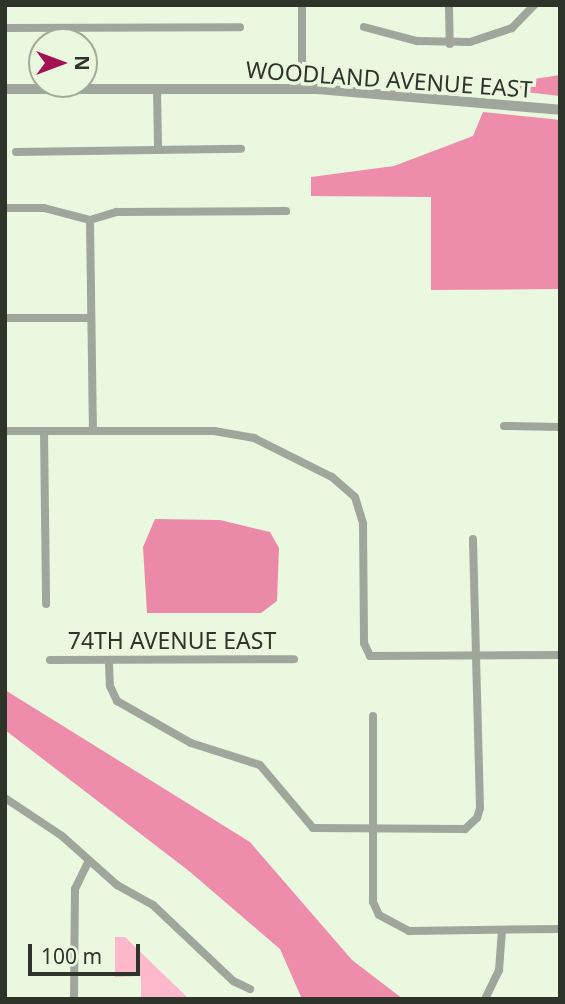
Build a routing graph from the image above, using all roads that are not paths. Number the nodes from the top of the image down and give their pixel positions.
1 (302, 5) edge
2 (449, 5) edge
3 (534, 5) edge
4 (240, 27) dead end
5 (363, 27) dead end
6 (5, 28) edge
7 (28, 28) edge
8 (62, 28) edge
9 (450, 44) junction
10 (98, 87) edge
11 (28, 88) edge
12 (302, 88) junction
13 (5, 89) edge
14 (157, 89) junction
15 (560, 110) edge
16 (158, 149) junction
17 (241, 149) dead end
18 (16, 152) dead end
19 (5, 208) edge
20 (286, 211) dead end
21 (90, 220) junction
22 (5, 318) edge
23 (91, 318) junction
24 (504, 426) dead end
25 (560, 427) edge
26 (93, 430) junction
27 (5, 431) edge
28 (44, 431) junction
29 (473, 539) dead end
30 (46, 604) dead end
31 (478, 655) junction
32 (560, 655) edge
33 (294, 659) dead end
34 (50, 660) dead end
35 (109, 662) junction
36 (373, 716) dead end
37 (5, 798) edge
38 (371, 831) junction
39 (89, 860) junction
40 (560, 929) edge
41 (502, 930) junction
42 (250, 989) dead end
43 (486, 997) dead end
44 (74, 999) edge

1 - 12 street
2 - 9 street
3 - 9 street
4 - 8 street
5 - 9 street
6 - 7 street
10 - 14 street, WOODLAND AVENUE EAST
11 - 13 street, WOODLAND AVENUE EAST
12 - 14 street, WOODLAND AVENUE EAST
12 - 15 street, WOODLAND AVENUE EAST
14 - 16 street
16 - 17 street
16 - 18 street
19 - 21 street
20 - 21 street
21 - 23 street
22 - 23 street
23 - 26 street
24 - 25 street
26 - 28 street
26 - 31 street
27 - 28 street
28 - 30 street
29 - 31 street
31 - 32 street
31 - 38 street
33 - 35 street, 74TH AVENUE EAST
34 - 35 street, 74TH AVENUE EAST
35 - 38 street
36 - 38 street
37 - 39 street
38 - 41 street
39 - 42 street
39 - 44 street
40 - 41 street
41 - 43 street

